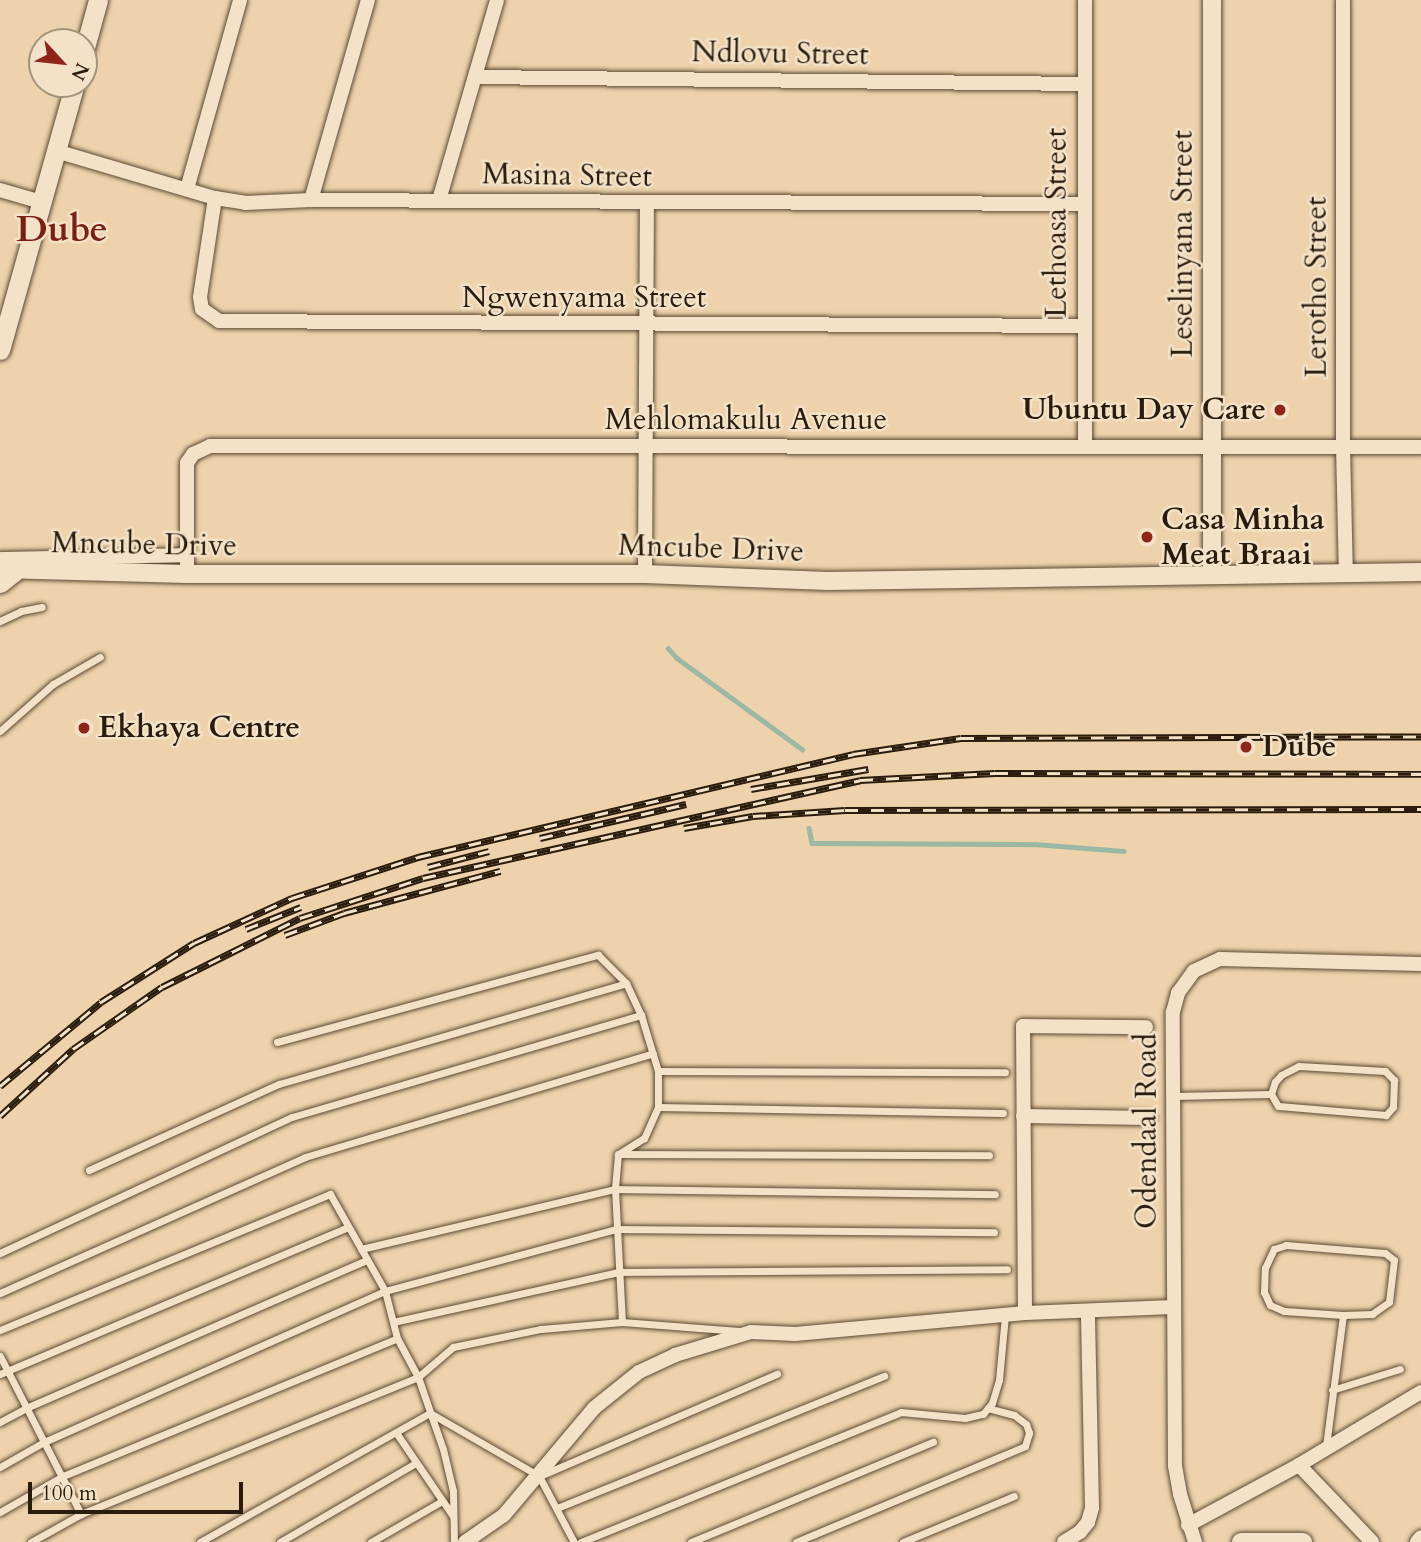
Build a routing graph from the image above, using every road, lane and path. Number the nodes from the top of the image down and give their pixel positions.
1 (99, 0) edge
2 (240, 0) edge
3 (368, 0) edge
4 (497, 0) edge
5 (1085, 0) edge
6 (1212, 0) edge
7 (1343, 0) edge
8 (91, 28) edge
9 (476, 77) junction
10 (1083, 84) junction
11 (71, 98) edge
12 (56, 152) junction
13 (187, 189) junction
14 (0, 190) edge
15 (215, 198) junction
16 (311, 200) junction
17 (439, 201) junction
18 (41, 202) junction
19 (647, 203) junction
20 (1085, 204) junction
21 (646, 325) junction
22 (1084, 326) junction
23 (2, 338) edge
24 (1085, 445) junction
25 (1343, 446) junction
26 (646, 447) junction
27 (1421, 447) edge
28 (1211, 449) junction
29 (187, 564) junction
30 (3, 569) edge
31 (1421, 572) edge
32 (645, 573) junction
33 (1212, 573) junction
34 (1346, 574) junction
35 (42, 607) dead end
36 (0, 621) edge
37 (100, 657) dead end
38 (0, 731) edge
39 (1421, 964) edge
40 (626, 983) junction
41 (641, 1015) junction
42 (1146, 1027) dead end
43 (277, 1042) dead end
44 (653, 1053) junction
45 (658, 1071) junction
46 (1005, 1072) dead end
47 (1271, 1094) junction
48 (1173, 1096) junction
49 (658, 1107) junction
50 (1003, 1113) dead end
51 (1023, 1116) junction
52 (1149, 1118) dead end
53 (618, 1154) junction
54 (989, 1154) dead end
55 (89, 1170) dead end
56 (615, 1189) junction
57 (995, 1194) dead end
58 (348, 1227) junction
59 (617, 1229) junction
60 (994, 1232) dead end
61 (361, 1250) junction
62 (0, 1253) edge
63 (367, 1260) junction
64 (1007, 1269) dead end
65 (619, 1272) junction
66 (385, 1291) junction
67 (0, 1293) edge
68 (1173, 1307) junction
69 (1087, 1311) junction
70 (1025, 1313) junction
71 (1005, 1315) junction
72 (1343, 1315) junction
73 (393, 1322) junction
74 (622, 1322) junction
75 (0, 1330) edge
76 (751, 1332) junction
77 (397, 1338) junction
78 (0, 1356) edge
79 (1401, 1369) dead end
80 (4, 1372) edge
81 (776, 1374) dead end
82 (884, 1376) dead end
83 (418, 1377) junction
84 (1332, 1390) junction
85 (1421, 1392) edge
86 (26, 1408) junction
87 (988, 1408) junction
88 (430, 1413) junction
89 (0, 1422) edge
90 (397, 1434) junction
91 (44, 1442) junction
92 (933, 1442) dead end
93 (1326, 1446) junction
94 (416, 1463) junction
95 (1299, 1465) junction
96 (0, 1467) edge
97 (63, 1476) junction
98 (539, 1476) junction
99 (1014, 1496) dead end
100 (442, 1501) junction
101 (557, 1508) junction
102 (0, 1512) edge
103 (81, 1514) junction
104 (453, 1517) junction
105 (1188, 1525) junction
106 (1421, 1537) edge
107 (32, 1542) edge
108 (200, 1542) edge
109 (280, 1542) edge
110 (371, 1542) edge
111 (454, 1542) edge
112 (464, 1542) edge
113 (574, 1542) edge
114 (581, 1542) edge
115 (691, 1542) edge
116 (796, 1542) edge
117 (903, 1542) edge
118 (1064, 1542) edge
119 (1195, 1542) edge
120 (1241, 1542) edge
121 (1303, 1542) edge
122 (1372, 1542) edge
123 (1417, 1542) edge

1 - 8 main road
2 - 13 street
3 - 16 street
4 - 9 street
5 - 10 street, Lethoasa Street
6 - 28 street, Leselinyana Street
7 - 25 street, Lerotho Street
9 - 10 street, Ndlovu Street
9 - 17 street
10 - 20 street, Lethoasa Street
11 - 12 main road
12 - 13 street, Masina Street
12 - 18 main road
13 - 15 street, Masina Street
14 - 18 street
15 - 16 street, Masina Street
15 - 21 street, Ngwenyama Street
16 - 17 street, Masina Street
17 - 19 street, Masina Street
18 - 23 main road
19 - 20 street, Masina Street
19 - 21 street
20 - 22 street, Lethoasa Street
21 - 22 street, Ngwenyama Street
21 - 26 street
22 - 24 street, Lethoasa Street
24 - 26 street, Mehlomakulu Avenue
24 - 28 street, Mehlomakulu Avenue
25 - 27 street, Mehlomakulu Avenue
25 - 28 street, Mehlomakulu Avenue
25 - 34 street, Lerotho Street
26 - 29 street, Mehlomakulu Avenue
26 - 32 street
28 - 33 street, Leselinyana Street
29 - 30 street, Mncube Drive
29 - 32 street, Mncube Drive
31 - 34 street, Mncube Drive
32 - 33 street, Mncube Drive
33 - 34 street, Mncube Drive
35 - 36 lane
37 - 38 lane
39 - 48 street, Odendaal Road
40 - 41 lane
40 - 43 lane
40 - 55 lane
41 - 44 lane
41 - 62 lane
42 - 51 street
44 - 45 lane
44 - 67 lane
45 - 46 lane
45 - 49 lane
47 - 47 lane
47 - 48 lane
48 - 68 street, Odendaal Road
49 - 50 lane
49 - 53 lane
51 - 52 street
51 - 70 street
53 - 54 lane
53 - 56 lane
56 - 57 lane
56 - 59 lane
56 - 61 lane
58 - 61 lane
58 - 75 lane
58 - 80 lane
59 - 60 lane
59 - 65 lane
59 - 66 lane
61 - 63 lane
63 - 66 lane
63 - 86 lane
64 - 65 lane
65 - 73 lane
65 - 74 lane
66 - 73 lane
66 - 91 lane
68 - 69 street
68 - 105 street, Odendaal Road
69 - 70 street
69 - 118 street
70 - 71 street
71 - 76 street
71 - 87 lane
72 - 72 lane
72 - 84 lane
73 - 77 lane
74 - 76 lane
74 - 83 lane
76 - 98 street
77 - 83 lane
77 - 97 lane
78 - 80 lane
79 - 84 lane
80 - 86 lane
81 - 98 lane
82 - 101 lane
83 - 88 lane
83 - 103 lane
84 - 93 lane
85 - 93 street
86 - 89 lane
86 - 91 lane
87 - 114 lane
87 - 116 lane
88 - 90 lane
88 - 98 lane
88 - 104 lane
90 - 94 lane
90 - 108 lane
91 - 96 lane
91 - 97 lane
92 - 115 lane
93 - 95 street
94 - 100 lane
94 - 109 lane
95 - 105 street
95 - 122 street
97 - 102 lane
97 - 103 lane
98 - 101 lane
98 - 112 street
99 - 117 lane
100 - 104 lane
100 - 110 lane
101 - 113 lane
103 - 107 lane
104 - 111 lane
105 - 119 street, Odendaal Road
106 - 123 street
120 - 121 street

